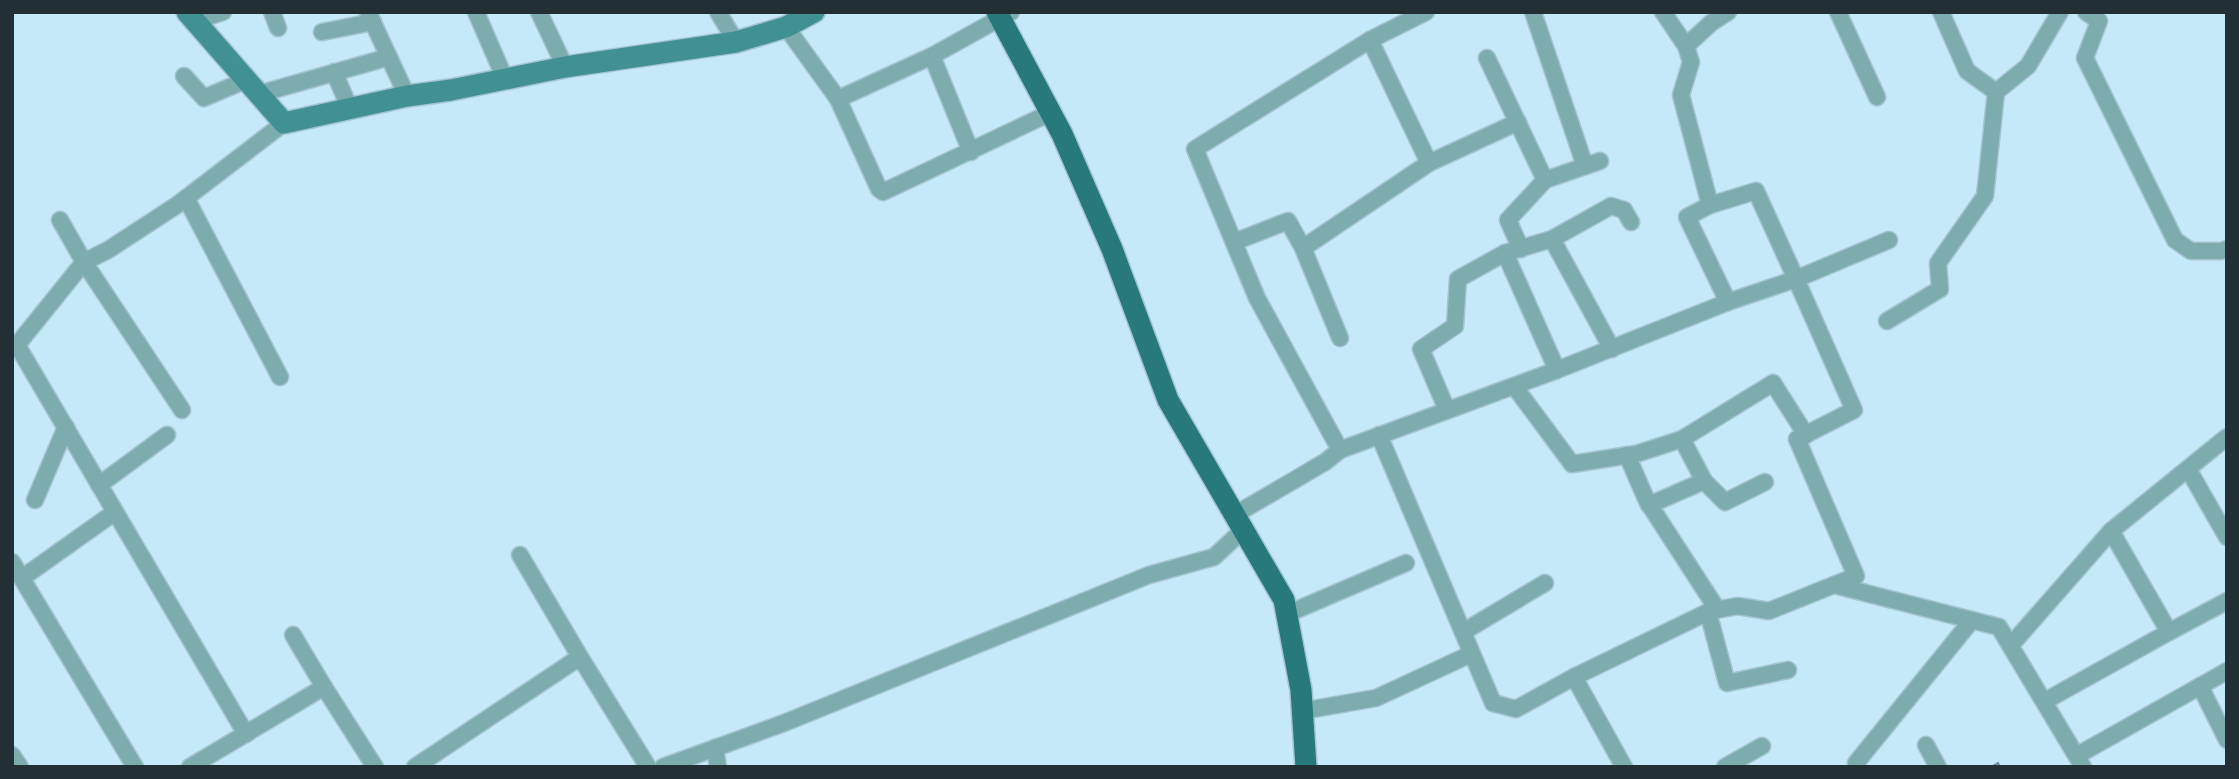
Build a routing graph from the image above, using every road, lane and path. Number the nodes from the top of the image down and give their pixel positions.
1 (223, 12) edge
2 (272, 12) edge
3 (476, 12) edge
4 (539, 12) edge
5 (718, 12) edge
6 (814, 12) edge
7 (1426, 12) edge
8 (1533, 12) edge
9 (1663, 12) edge
10 (1728, 12) edge
11 (1838, 12) edge
12 (1941, 12) edge
13 (2060, 12) edge
14 (2086, 12) edge
15 (1003, 15) edge
16 (191, 16) edge
17 (371, 17) edge
18 (786, 27) junction
19 (278, 28) dead end
20 (322, 32) dead end
21 (1370, 40) junction
22 (736, 42) junction
23 (1686, 46) junction
24 (932, 56) junction
25 (389, 57) junction
26 (1487, 58) dead end
27 (565, 67) junction
28 (334, 72) junction
29 (184, 76) dead end
30 (505, 79) junction
31 (252, 87) junction
32 (1996, 92) junction
33 (407, 96) junction
34 (1877, 97) dead end
35 (838, 99) junction
36 (350, 109) junction
37 (1051, 113) junction
38 (1518, 122) junction
39 (284, 123) junction
40 (971, 152) junction
41 (1429, 163) junction
42 (1545, 180) junction
43 (186, 198) junction
44 (1710, 205) junction
45 (60, 220) dead end
46 (1631, 222) dead end
47 (1552, 239) junction
48 (1889, 240) dead end
49 (1234, 242) junction
50 (1303, 248) junction
51 (2227, 249) edge
52 (1513, 251) junction
53 (84, 261) junction
54 (1796, 279) junction
55 (1728, 302) junction
56 (1886, 321) dead end
57 (1340, 338) dead end
58 (15, 346) edge
59 (1612, 349) junction
60 (1557, 370) junction
61 (280, 377) dead end
62 (1514, 386) junction
63 (182, 410) dead end
64 (1447, 410) junction
65 (65, 427) junction
66 (167, 435) dead end
67 (1379, 435) junction
68 (1806, 435) junction
69 (2227, 437) edge
70 (1682, 439) junction
71 (1340, 450) junction
72 (1627, 455) junction
73 (2188, 469) junction
74 (1704, 481) junction
75 (1765, 482) dead end
76 (99, 485) junction
77 (35, 500) dead end
78 (1649, 505) junction
79 (115, 512) junction
80 (1240, 522) junction
81 (2111, 531) junction
82 (2227, 537) edge
83 (520, 555) dead end
84 (12, 562) edge
85 (1406, 563) dead end
86 (22, 578) junction
87 (1545, 583) dead end
88 (1834, 585) junction
89 (2227, 601) edge
90 (1713, 611) junction
91 (1287, 614) junction
92 (1972, 620) junction
93 (1462, 632) junction
94 (2169, 632) junction
95 (293, 635) dead end
96 (2011, 645) junction
97 (1471, 654) junction
98 (580, 657) junction
99 (1788, 670) dead end
100 (2227, 671) edge
101 (1574, 677) junction
102 (2200, 686) junction
103 (324, 687) junction
104 (2045, 701) junction
105 (1302, 711) junction
106 (246, 734) junction
107 (2227, 740) edge
108 (1926, 745) dead end
109 (1762, 746) dead end
110 (715, 748) junction
111 (12, 755) edge
112 (2080, 761) edge
113 (1856, 763) dead end
114 (20, 767) edge
115 (135, 767) edge
116 (190, 767) edge
117 (375, 767) edge
118 (415, 767) edge
119 (648, 767) edge
120 (663, 767) edge
121 (718, 767) edge
122 (1306, 767) edge
123 (1624, 767) edge
124 (1725, 767) edge
125 (1938, 767) edge

1 - 16 street
2 - 19 street
3 - 30 street
4 - 27 street
5 - 22 street
6 - 18 street
7 - 21 street
8 - 42 street
9 - 23 street
10 - 23 street
11 - 34 street
12 - 32 street
13 - 32 street
14 - 51 street
15 - 24 street
15 - 37 main road
16 - 31 street
17 - 20 street
17 - 25 street
18 - 22 street
18 - 35 street
21 - 41 street
21 - 49 street
22 - 27 street
23 - 44 street
24 - 35 street
24 - 40 street
25 - 28 street
25 - 33 street
26 - 38 street
27 - 30 street
28 - 31 street
28 - 36 street
29 - 31 street
30 - 33 street
31 - 39 street
32 - 56 street
33 - 36 street
35 - 40 street
36 - 39 street
37 - 40 street
37 - 80 main road
38 - 41 street
38 - 42 street
39 - 43 street
41 - 50 street
42 - 52 street
43 - 53 street
43 - 61 street
44 - 54 street
44 - 55 street
45 - 53 street
46 - 47 street
47 - 52 street
47 - 59 street
48 - 54 street
49 - 50 street
49 - 71 street
50 - 57 street
52 - 60 street
52 - 64 street
53 - 58 street
53 - 63 street
54 - 55 street
54 - 68 street
55 - 59 street
58 - 65 street
59 - 60 street
60 - 62 street
62 - 64 street
62 - 72 street
64 - 67 street
65 - 76 street
65 - 77 street
66 - 76 street
67 - 71 street
67 - 93 street
68 - 70 street
68 - 88 street
69 - 73 street
70 - 72 street
70 - 74 street
71 - 80 street
72 - 78 street
73 - 81 street
73 - 82 street
74 - 75 street
74 - 78 street
76 - 79 street
78 - 90 street
79 - 86 street
79 - 106 street
80 - 91 main road
80 - 110 street
81 - 94 street
81 - 96 street
83 - 98 street
84 - 86 street
85 - 91 street
86 - 115 street
87 - 93 street
88 - 90 street
88 - 92 street
89 - 94 street
90 - 99 street
90 - 101 street
91 - 105 main road
92 - 96 street
92 - 113 street
93 - 97 street
94 - 104 street
95 - 103 street
96 - 104 street
97 - 101 street
97 - 105 street
98 - 118 street
98 - 119 street
100 - 102 street
101 - 123 street
102 - 107 street
102 - 112 street
103 - 106 street
103 - 117 street
104 - 112 street
105 - 122 main road
106 - 116 street
108 - 125 street
109 - 124 street
110 - 120 street
110 - 121 street
111 - 114 street

